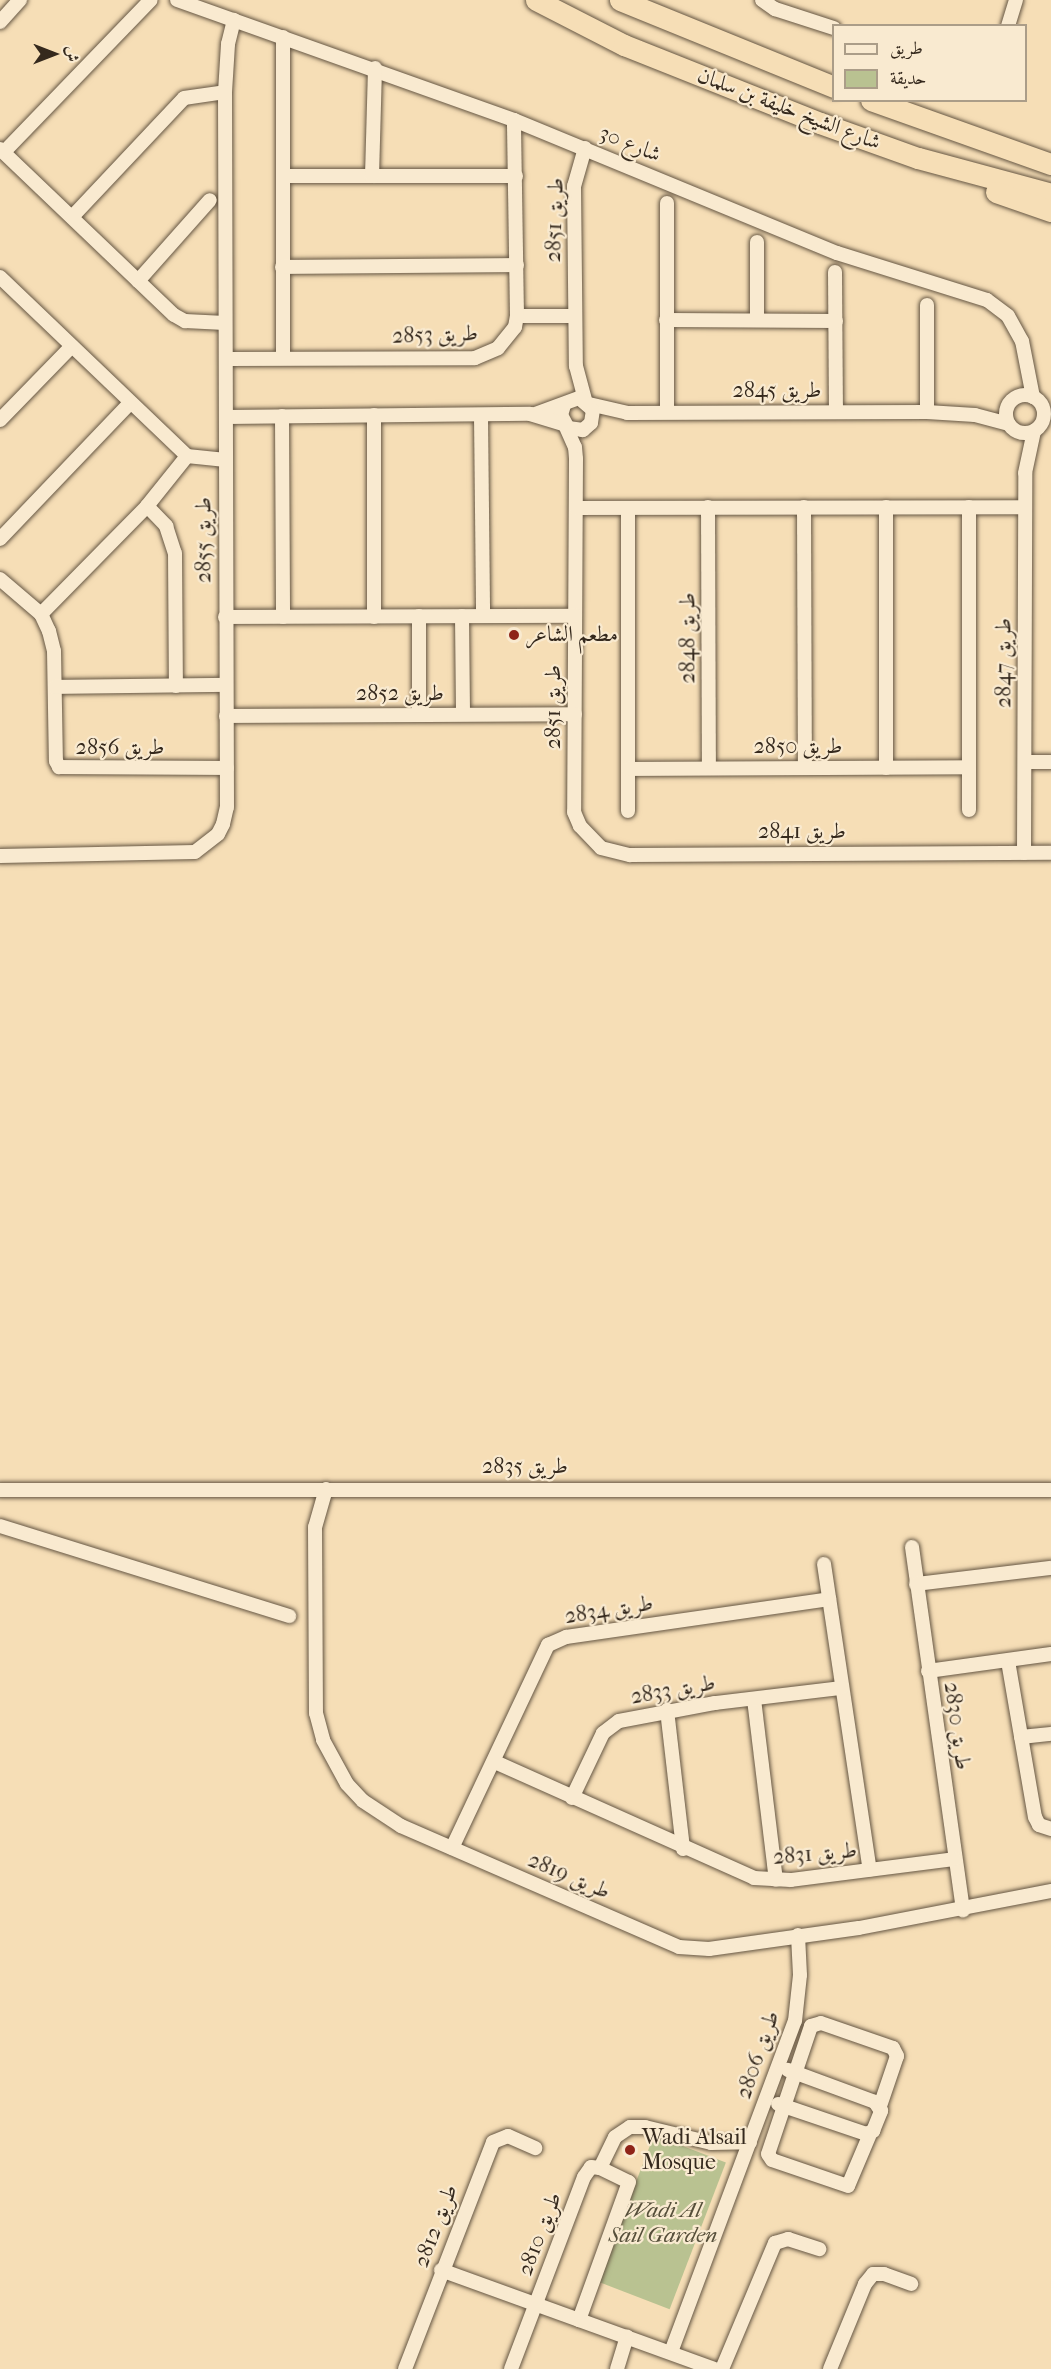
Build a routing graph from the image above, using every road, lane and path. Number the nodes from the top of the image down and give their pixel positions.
1 (20, 0) edge
2 (151, 0) edge
3 (177, 0) edge
4 (536, 0) edge
5 (620, 0) edge
6 (762, 0) edge
7 (1016, 0) edge
8 (234, 20) junction
9 (0, 21) edge
10 (1009, 24) edge
11 (832, 27) edge
12 (283, 37) junction
13 (375, 68) junction
14 (832, 86) edge
15 (225, 92) junction
16 (877, 102) edge
17 (514, 120) junction
18 (991, 141) junction
19 (585, 148) junction
20 (2, 151) edge
21 (1051, 153) edge
22 (918, 159) junction
23 (1051, 164) edge
24 (283, 176) junction
25 (372, 176) junction
26 (516, 176) junction
27 (1051, 194) edge
28 (210, 200) dead end
29 (667, 202) dead end
30 (1051, 210) edge
31 (72, 217) junction
32 (757, 242) dead end
33 (517, 265) junction
34 (282, 267) junction
35 (835, 272) dead end
36 (138, 281) junction
37 (2, 283) edge
38 (927, 305) dead end
39 (517, 316) junction
40 (575, 316) junction
41 (666, 320) junction
42 (757, 320) junction
43 (836, 321) junction
44 (225, 322) junction
45 (72, 346) junction
46 (283, 358) junction
47 (226, 359) junction
48 (576, 366) junction
49 (1025, 369) junction
50 (1013, 400) junction
51 (587, 402) junction
52 (566, 403) junction
53 (1042, 403) edge
54 (129, 404) junction
55 (627, 412) junction
56 (667, 412) junction
57 (836, 412) junction
58 (927, 412) junction
59 (530, 414) junction
60 (374, 415) junction
61 (481, 415) junction
62 (975, 415) junction
63 (282, 416) junction
64 (226, 417) junction
65 (0, 420) edge
66 (1042, 424) edge
67 (564, 425) junction
68 (589, 425) junction
69 (1012, 427) junction
70 (187, 456) junction
71 (576, 459) junction
72 (225, 460) junction
73 (1025, 472) junction
74 (147, 506) junction
75 (628, 507) junction
76 (708, 507) junction
77 (804, 507) junction
78 (886, 507) junction
79 (969, 507) junction
80 (1025, 507) junction
81 (576, 508) junction
82 (0, 539) edge
83 (0, 579) edge
84 (41, 614) junction
85 (575, 615) junction
86 (374, 616) junction
87 (419, 616) junction
88 (462, 616) junction
89 (483, 616) junction
90 (225, 617) junction
91 (283, 617) junction
92 (225, 685) junction
93 (176, 686) junction
94 (55, 687) junction
95 (463, 714) junction
96 (575, 714) junction
97 (419, 715) junction
98 (226, 716) junction
99 (1026, 762) junction
100 (1051, 762) edge
101 (969, 767) junction
102 (227, 768) junction
103 (709, 768) junction
104 (805, 768) junction
105 (886, 768) junction
106 (628, 769) junction
107 (969, 810) dead end
108 (628, 811) dead end
109 (574, 812) joint
110 (1024, 853) junction
111 (1051, 853) edge
112 (0, 856) edge
113 (326, 1489) junction
114 (0, 1490) edge
115 (299, 1490) junction
116 (1051, 1490) edge
117 (0, 1526) edge
118 (315, 1527) junction
119 (912, 1546) dead end
120 (824, 1564) dead end
121 (1051, 1568) edge
122 (916, 1584) junction
123 (829, 1599) junction
124 (289, 1616) dead end
125 (1051, 1654) edge
126 (1008, 1661) junction
127 (928, 1671) junction
128 (841, 1688) junction
129 (754, 1699) junction
130 (667, 1710) junction
131 (1051, 1734) edge
132 (1021, 1737) junction
133 (495, 1762) junction
134 (572, 1797) junction
135 (1051, 1829) edge
136 (452, 1848) junction
137 (683, 1849) junction
138 (955, 1859) junction
139 (870, 1870) junction
140 (776, 1881) junction
141 (1051, 1891) edge
142 (963, 1910) junction
143 (798, 1935) junction
144 (778, 2067) junction
145 (795, 2073) junction
146 (766, 2099) junction
147 (785, 2106) junction
148 (880, 2106) junction
149 (870, 2134) junction
150 (750, 2142) junction
151 (535, 2148) dead end
152 (600, 2168) junction
153 (819, 2249) dead end
154 (441, 2270) junction
155 (911, 2284) dead end
156 (535, 2305) junction
157 (579, 2319) junction
158 (627, 2337) junction
159 (671, 2352) junction
160 (405, 2369) edge
161 (511, 2369) edge
162 (617, 2369) edge
163 (714, 2369) edge
164 (722, 2369) edge
165 (830, 2369) edge

1 - 9 street
2 - 20 street
3 - 8 street, شارع 30
4 - 22 highway, شارع الشيخ خليفة بن سلمان
5 - 14 highway, شارع الشيخ خليفة بن سلمان
6 - 11 street
7 - 10 street
8 - 12 street, شارع 30
8 - 15 street, طريق 2855
12 - 13 street, شارع 30
12 - 24 street
13 - 17 street, شارع 30
13 - 25 street
15 - 31 street
15 - 44 street, طريق 2855
16 - 18 highway, شارع الشيخ خليفة بن سلمان
17 - 19 street, شارع 30
17 - 26 street, طريق 2853
18 - 21 highway
18 - 23 highway, شارع الشيخ خليفة بن سلمان
19 - 40 street, طريق 2851
19 - 49 street, شارع 30
20 - 31 street
22 - 27 highway, شارع الشيخ خليفة بن سلمان
22 - 30 highway
24 - 25 street
24 - 34 street
25 - 26 street
26 - 33 street, طريق 2853
28 - 36 street
29 - 41 street
31 - 36 street
32 - 42 street
33 - 34 street
33 - 39 street, طريق 2853
34 - 46 street
35 - 43 street
36 - 44 street
37 - 45 street
38 - 58 street
39 - 40 street
39 - 46 street, طريق 2853
40 - 48 street, طريق 2851
41 - 42 street
41 - 56 street
42 - 43 street
43 - 57 street
44 - 47 street, طريق 2855
45 - 54 street
45 - 65 street
46 - 47 street, طريق 2853
47 - 64 street, طريق 2855
48 - 51 street, طريق 2851
48 - 52 street, طريق 2851
49 - 50 street, شارع 30
49 - 53 street, شارع 30
50 - 53 street
50 - 62 street, طريق 2845
50 - 69 street, شارع 30
51 - 52 street
51 - 55 street, طريق 2845
51 - 68 street
52 - 59 street
52 - 67 street
53 - 66 street, شارع 30
54 - 70 street
54 - 82 street
55 - 56 street, طريق 2845
55 - 68 street, طريق 2845
56 - 57 street, طريق 2845
57 - 58 street, طريق 2845
58 - 62 street, طريق 2845
59 - 61 street
59 - 67 street
60 - 61 street
60 - 63 street
60 - 86 street
61 - 89 street
62 - 69 street, طريق 2845
63 - 64 street
63 - 91 street
64 - 72 street, طريق 2855
66 - 69 street, طريق 2845
66 - 73 street, طريق 2847
67 - 68 street
67 - 71 street, طريق 2851
68 - 71 street, طريق 2851
69 - 73 street, طريق 2847
70 - 72 street
70 - 74 street
71 - 81 street, طريق 2851
72 - 90 street, طريق 2855
73 - 80 street, طريق 2847
74 - 84 street
74 - 93 street
75 - 76 street
75 - 81 street
75 - 106 street
76 - 77 street
76 - 103 street, طريق 2848
77 - 78 street
77 - 104 street
78 - 79 street
78 - 105 street
79 - 80 street
79 - 101 street
80 - 99 street, طريق 2847
81 - 85 street, طريق 2851
83 - 84 street
84 - 94 street, طريق 2856
85 - 89 street
85 - 96 street, طريق 2851
86 - 87 street
86 - 91 street
87 - 88 street
87 - 97 street
88 - 89 street
88 - 95 street
90 - 91 street
90 - 92 street, طريق 2855
92 - 93 street
92 - 98 street, طريق 2855
93 - 94 street
94 - 102 street, طريق 2856
95 - 96 street, طريق 2852
95 - 97 street, طريق 2852
96 - 109 street, طريق 2851
97 - 98 street, طريق 2852
98 - 102 street, طريق 2855
99 - 100 street
99 - 110 street, طريق 2847
101 - 105 street, طريق 2850
101 - 107 street
102 - 112 street, طريق 2855
103 - 104 street, طريق 2850
103 - 106 street, طريق 2850
104 - 105 street, طريق 2850
106 - 108 street
109 - 110 street, طريق 2841
110 - 111 street, طريق 2841
113 - 115 street, طريق 2835
113 - 116 street, طريق 2835
113 - 118 street, طريق 2819
114 - 115 street, طريق 2835
115 - 118 street, طريق 2819
117 - 124 street
118 - 136 street, طريق 2819
119 - 122 street, طريق 2830
120 - 123 street
121 - 122 street
122 - 127 street, طريق 2830
123 - 128 street
123 - 133 street, طريق 2834
125 - 126 street
126 - 127 street
126 - 132 street
127 - 138 street, طريق 2830
128 - 129 street, طريق 2833
128 - 139 street
129 - 130 street, طريق 2833
129 - 140 street
130 - 134 street, طريق 2833
130 - 137 street
131 - 132 street
132 - 135 street
133 - 134 street, طريق 2831
133 - 136 street, طريق 2834
134 - 137 street, طريق 2831
136 - 143 street, طريق 2819
137 - 140 street, طريق 2831
138 - 139 street, طريق 2831
138 - 142 street, طريق 2830
139 - 140 street, طريق 2831
141 - 142 street, طريق 2819
142 - 143 street, طريق 2819
143 - 144 street, طريق 2806
144 - 145 street
144 - 146 street, طريق 2806
145 - 147 street
145 - 148 street
145 - 148 street
146 - 147 street
146 - 150 street, طريق 2806
147 - 149 street
147 - 149 street
148 - 149 street
150 - 152 street
150 - 159 street, طريق 2806
151 - 154 street, طريق 2812
152 - 156 street, طريق 2810
152 - 157 street
153 - 164 street
154 - 156 street
154 - 160 street, طريق 2812
155 - 165 street
156 - 157 street
156 - 161 street, طريق 2810
157 - 158 street
158 - 159 street
158 - 162 street
159 - 163 street

